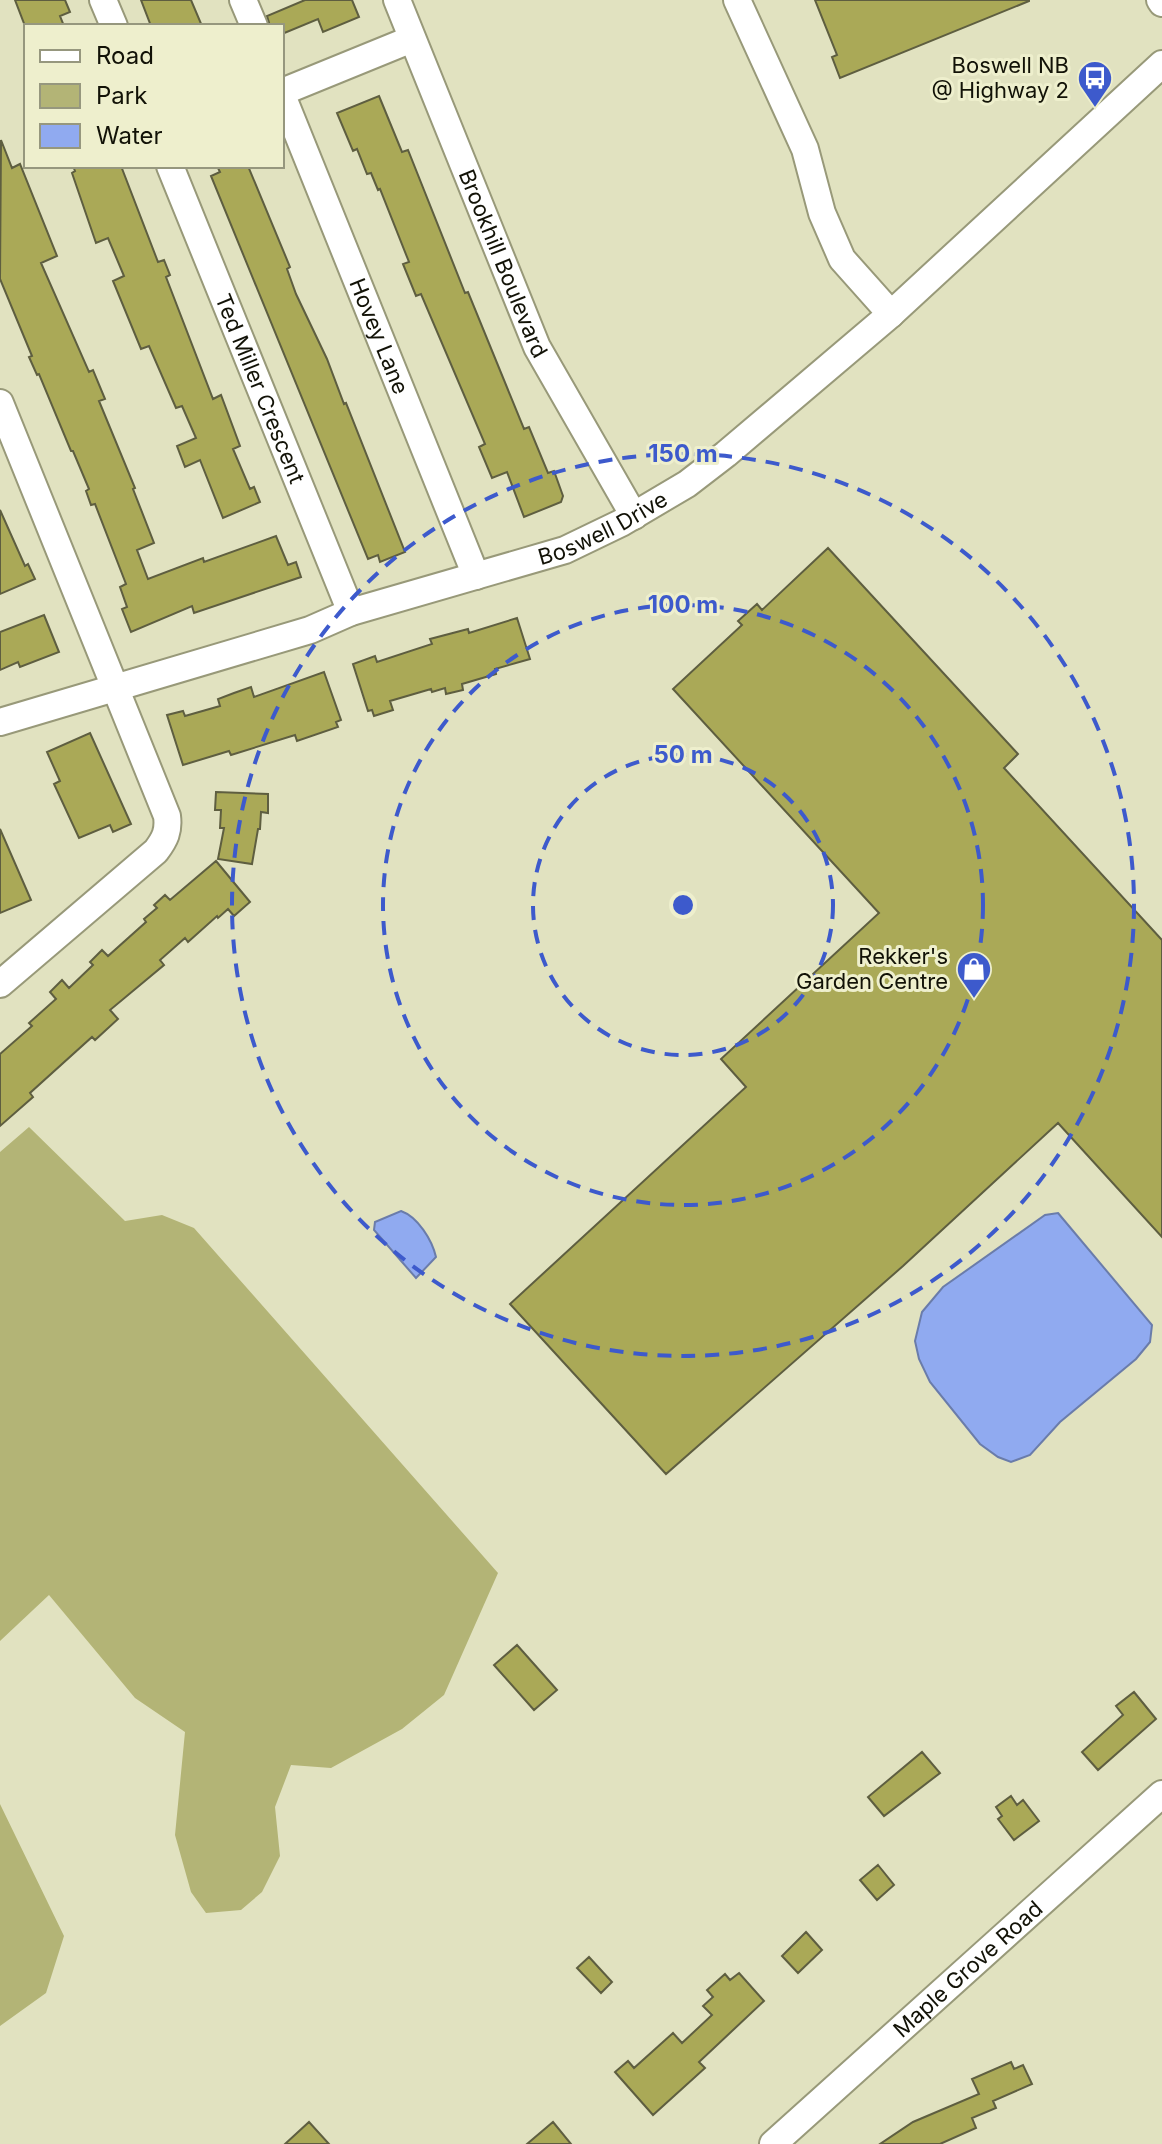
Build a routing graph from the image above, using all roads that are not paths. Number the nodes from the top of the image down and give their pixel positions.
1 (103, 0) edge
2 (243, 0) edge
3 (397, 0) edge
4 (737, 0) edge
5 (113, 24) edge
6 (253, 24) edge
7 (412, 39) junction
8 (1162, 64) edge
9 (284, 93) edge
10 (284, 99) edge
11 (171, 168) edge
12 (891, 314) junction
13 (0, 403) edge
14 (634, 516) junction
15 (476, 576) junction
16 (351, 612) junction
17 (116, 687) junction
18 (0, 722) edge
19 (1, 981) edge
20 (1162, 1794) edge
21 (773, 2144) edge

1 - 5 street
2 - 6 street
3 - 7 street, Brookhill Boulevard
4 - 12 street
7 - 9 street
7 - 14 street, Brookhill Boulevard
8 - 12 street, Boswell Drive
10 - 15 street, Hovey Lane
11 - 16 street, Ted Miller Crescent
12 - 14 street, Boswell Drive
13 - 17 street
14 - 15 street, Boswell Drive
15 - 16 street, Boswell Drive
16 - 17 street, Boswell Drive
17 - 18 street, Boswell Drive
17 - 19 street
20 - 21 street, Maple Grove Road

